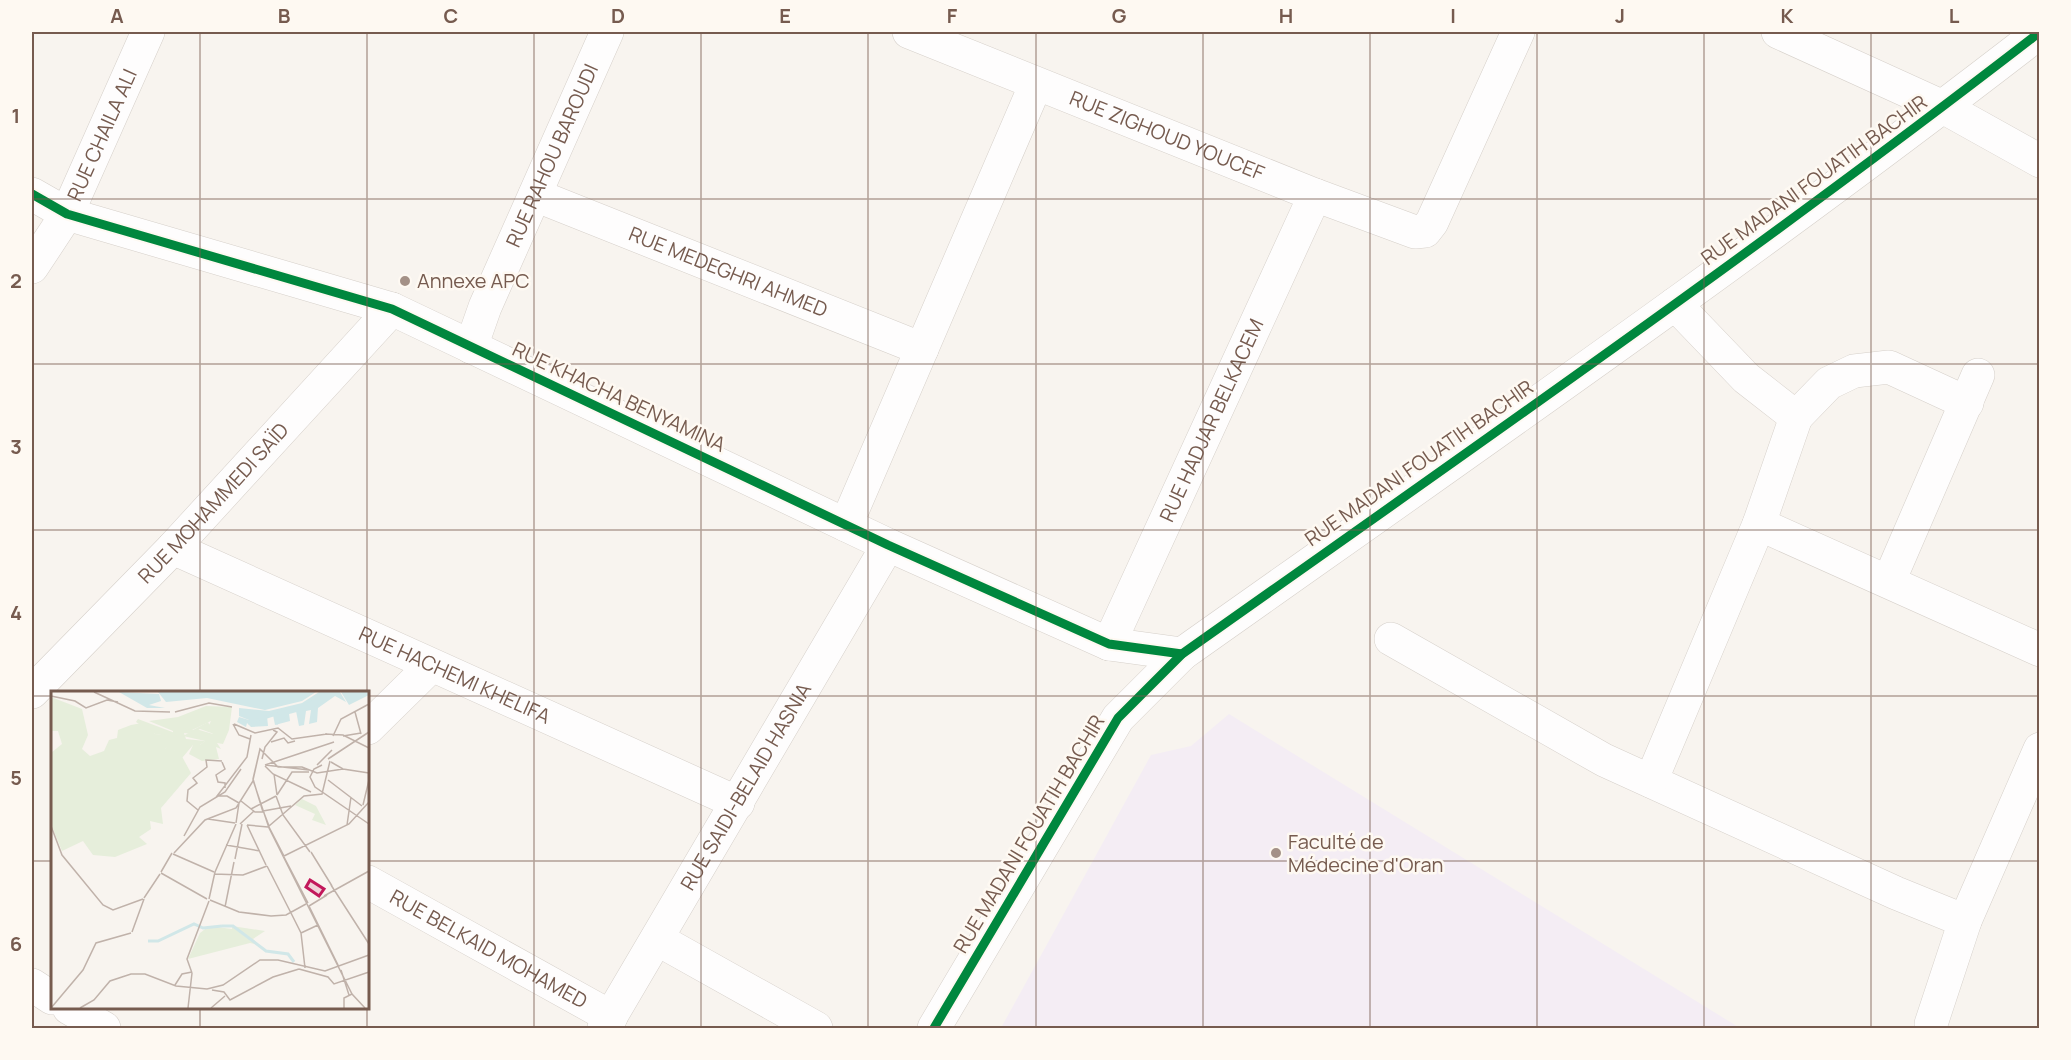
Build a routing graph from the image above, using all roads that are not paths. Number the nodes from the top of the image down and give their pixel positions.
1 (148, 32) edge
2 (607, 32) edge
3 (1518, 32) edge
4 (1778, 32) edge
5 (2040, 32) edge
6 (921, 34) edge
7 (1840, 43) edge
8 (1036, 84) junction
9 (1943, 107) junction
10 (2040, 161) edge
11 (32, 194) edge
12 (535, 195) junction
13 (1315, 195) junction
14 (67, 214) junction
15 (32, 267) edge
16 (1675, 304) junction
17 (392, 309) junction
18 (471, 347) junction
19 (922, 349) junction
20 (1796, 417) junction
21 (1759, 524) junction
22 (846, 525) junction
23 (888, 545) junction
24 (173, 548) junction
25 (1889, 581) junction
26 (1391, 639) dead end
27 (1109, 644) junction
28 (2040, 650) edge
29 (1182, 654) junction
30 (431, 666) junction
31 (37, 677) edge
32 (369, 727) edge
33 (2040, 748) edge
34 (1651, 781) junction
35 (738, 803) junction
36 (369, 883) edge
37 (1965, 921) junction
38 (657, 939) junction
39 (32, 985) edge
40 (51, 999) edge
41 (68, 1011) edge
42 (607, 1023) edge
43 (1931, 1024) dead end
44 (105, 1029) edge
45 (816, 1029) edge
46 (934, 1029) edge

1 - 14 street, RUE CHAILA ALI
2 - 12 street, RUE RAHOU BAROUDI
3 - 13 street, RUE ZIGHOUD YOUCEF
4 - 7 street
5 - 9 street, RUE MADANI FOUATIH BACHIR
6 - 8 street, RUE ZIGHOUD YOUCEF
7 - 9 street
8 - 13 street, RUE ZIGHOUD YOUCEF
8 - 19 street
9 - 10 street
9 - 16 street, RUE MADANI FOUATIH BACHIR
11 - 14 street, RUE KHACHA BENYAMINA
12 - 18 street, RUE RAHOU BAROUDI
12 - 19 street, RUE MEDEGHRI AHMED
13 - 27 street, RUE HADJAR BELKACEM
14 - 15 street, RUE CHAILA ALI
14 - 17 street, RUE KHACHA BENYAMINA
16 - 20 street
16 - 29 street, RUE MADANI FOUATIH BACHIR
17 - 18 street, RUE KHACHA BENYAMINA
17 - 24 street, RUE MOHAMMEDI SAÏD
18 - 22 street, RUE KHACHA BENYAMINA
19 - 22 street
20 - 21 street
20 - 25 street
21 - 25 street
21 - 34 street
22 - 23 street, RUE KHACHA BENYAMINA
23 - 27 street, RUE KHACHA BENYAMINA
23 - 35 street, RUE SAIDI-BELAID HASNIA
24 - 30 street, RUE HACHEMI KHELIFA
24 - 31 street, RUE MOHAMMEDI SAÏD
25 - 28 street
26 - 34 street
27 - 29 street, RUE KHACHA BENYAMINA
29 - 46 street, RUE MADANI FOUATIH BACHIR
30 - 32 street
30 - 35 street, RUE HACHEMI KHELIFA
33 - 37 street
34 - 37 street
35 - 38 street, RUE SAIDI-BELAID HASNIA
36 - 42 street, RUE BELKAID MOHAMED
37 - 43 street
38 - 42 street, RUE SAIDI-BELAID HASNIA
38 - 45 street
39 - 40 street
41 - 44 street

